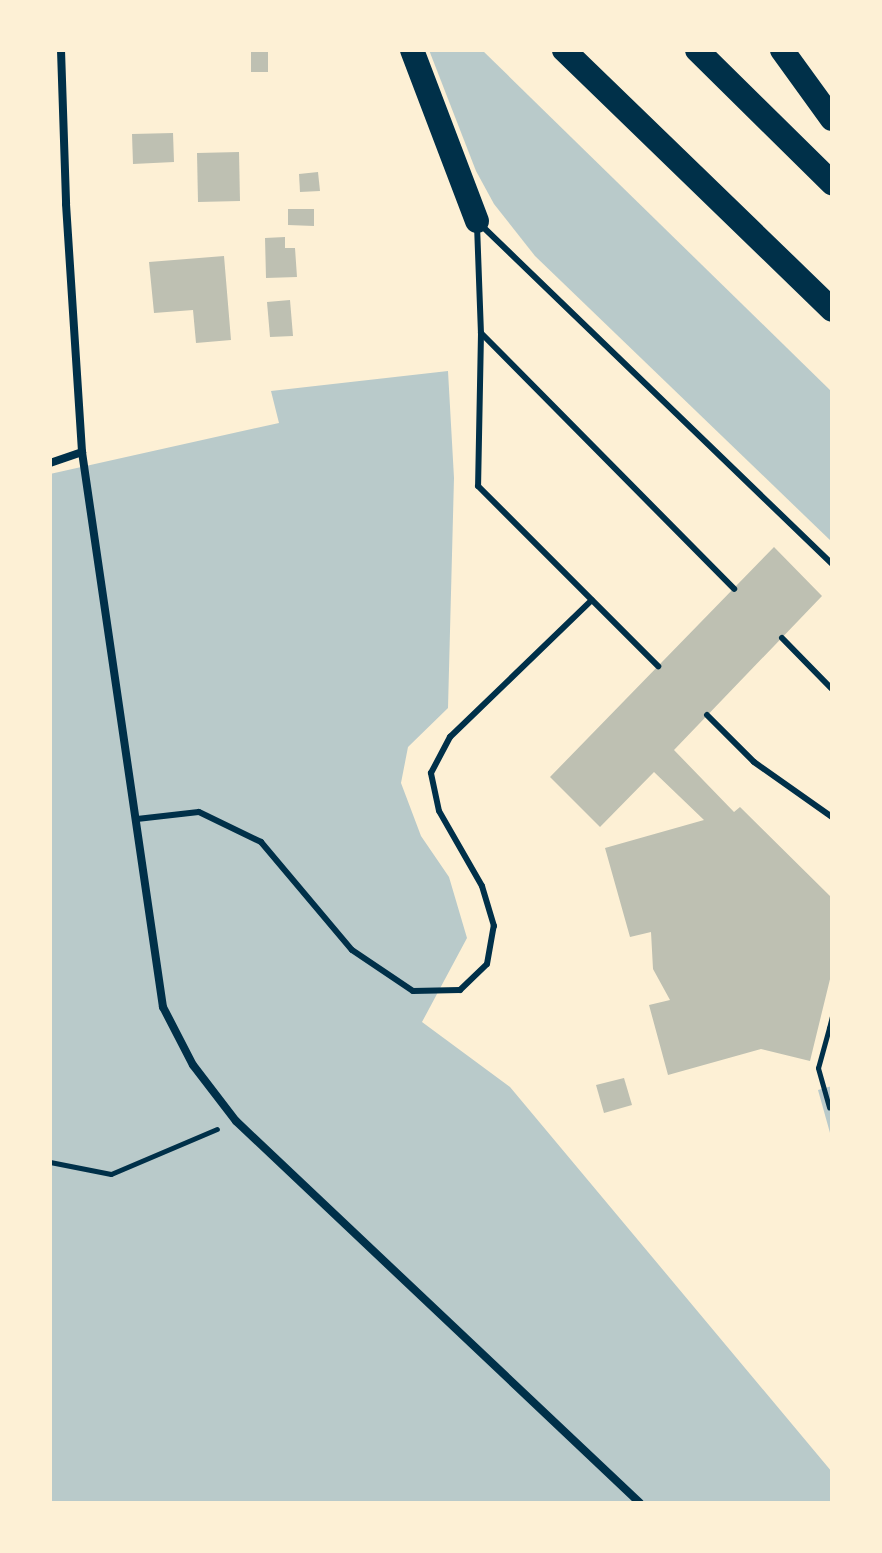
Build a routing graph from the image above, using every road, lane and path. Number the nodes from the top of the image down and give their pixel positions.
1 (61, 50) edge
2 (412, 50) edge
3 (564, 50) edge
4 (697, 50) edge
5 (782, 50) edge
6 (832, 119) edge
7 (832, 183) edge
8 (477, 221) junction
9 (832, 310) edge
10 (481, 333) junction
11 (82, 452) junction
12 (50, 463) edge
13 (832, 564) edge
14 (734, 589) dead end
15 (592, 600) junction
16 (782, 638) dead end
17 (658, 666) dead end
18 (832, 689) edge
19 (707, 715) dead end
20 (832, 817) edge
21 (137, 819) junction
22 (832, 1016) edge
23 (830, 1029) edge
24 (829, 1107) dead end
25 (236, 1121) junction
26 (50, 1162) edge
27 (640, 1503) edge

1 - 11 street
2 - 8 highway
3 - 9 highway
4 - 7 highway
5 - 6 highway
8 - 10 lane
8 - 13 lane
10 - 14 lane
10 - 15 lane
11 - 12 street
11 - 21 street
15 - 17 lane
15 - 21 lane
16 - 18 lane
19 - 20 lane
21 - 25 street
22 - 23 path
23 - 24 path
25 - 26 path
25 - 27 street

